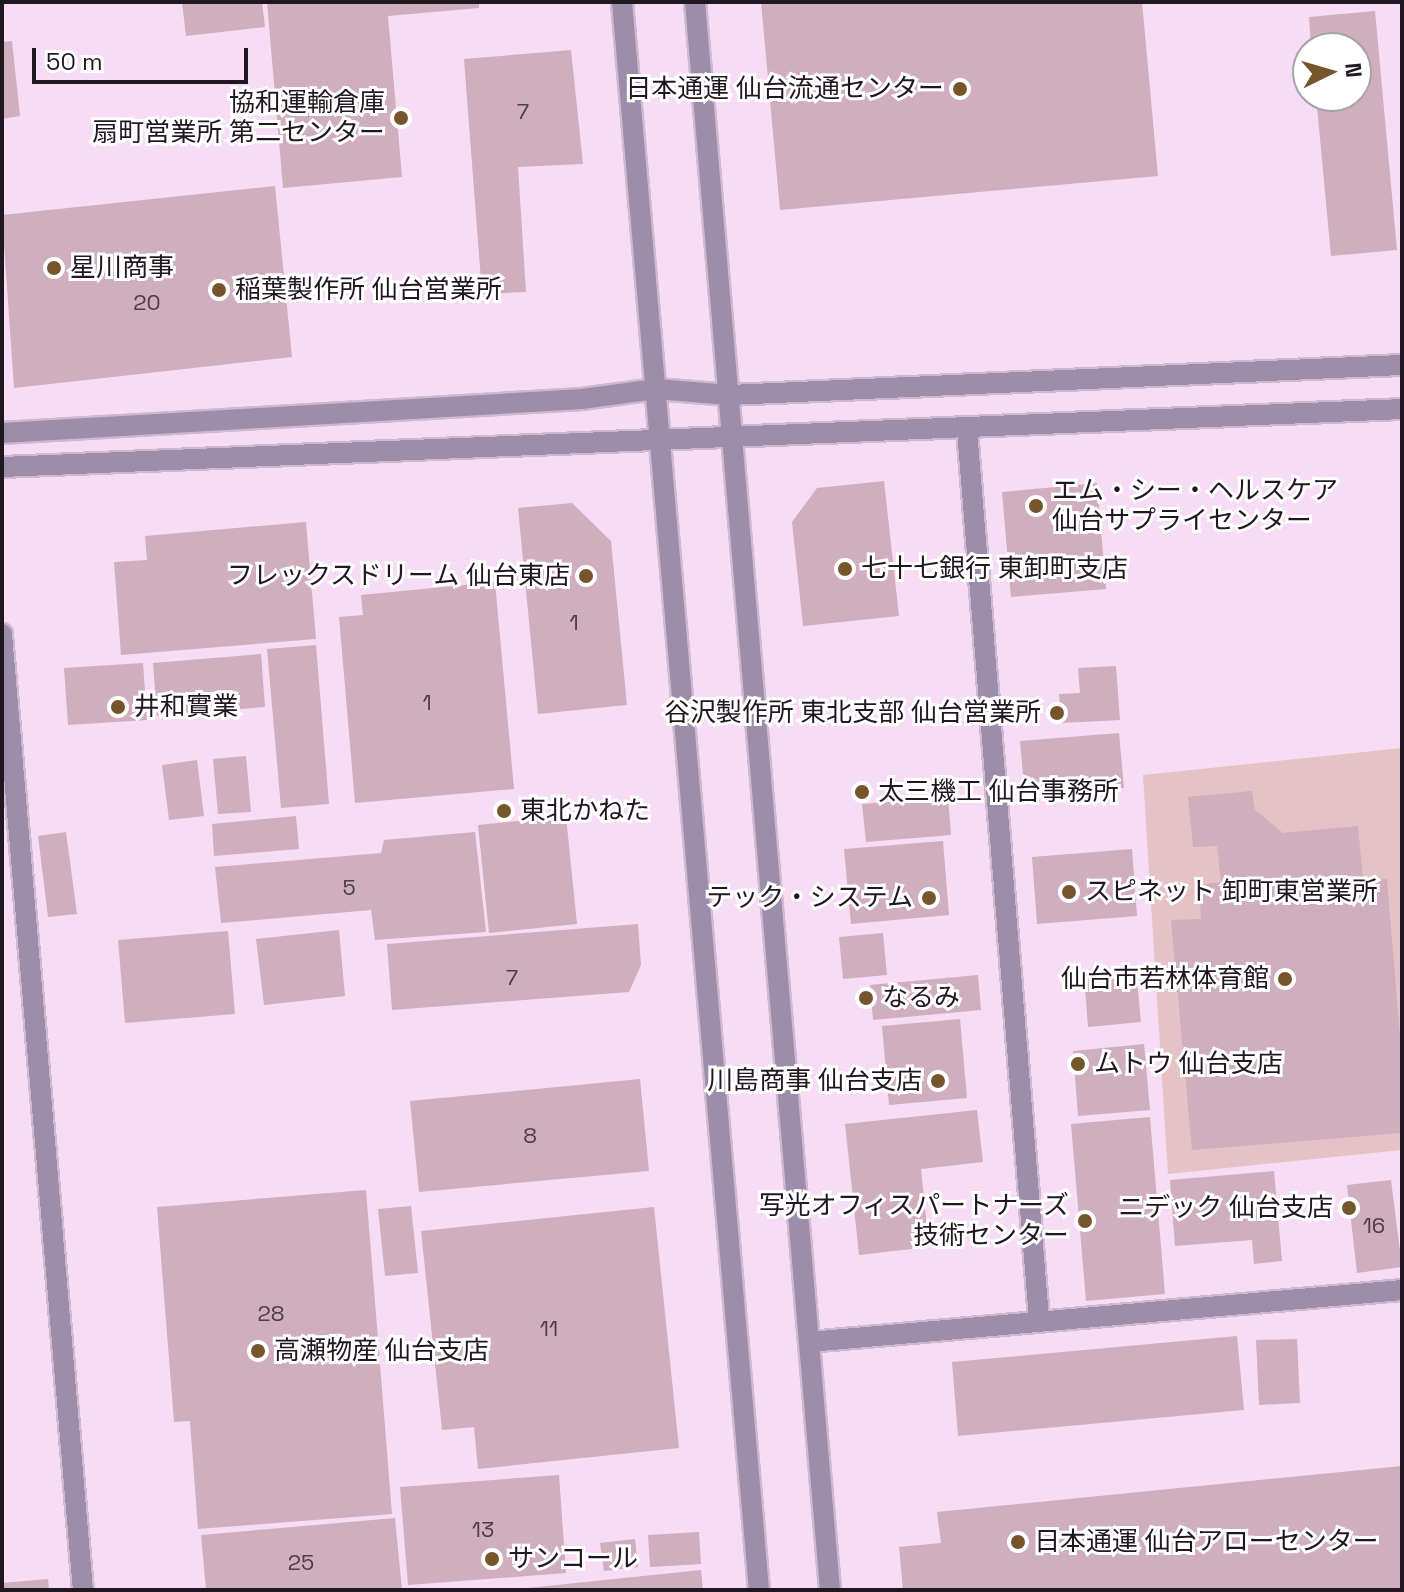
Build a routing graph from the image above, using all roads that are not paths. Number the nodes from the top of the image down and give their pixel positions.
1 (622, 2) edge
2 (695, 2) edge
3 (1402, 365) edge
4 (656, 389) junction
5 (730, 395) junction
6 (1402, 409) edge
7 (967, 430) junction
8 (2, 433) edge
9 (734, 435) junction
10 (659, 437) junction
11 (2, 467) edge
12 (2, 634) edge
13 (1402, 1290) edge
14 (1039, 1320) junction
15 (809, 1342) junction
16 (83, 1590) edge
17 (759, 1590) edge
18 (830, 1590) edge

1 - 4 street
2 - 5 street
3 - 5 street
4 - 5 street
4 - 8 street
4 - 10 street
5 - 9 street
6 - 7 street
7 - 9 street
7 - 14 street
9 - 10 street
9 - 15 street
10 - 11 street
10 - 17 street
12 - 16 street
13 - 14 street
14 - 15 street
15 - 18 street

